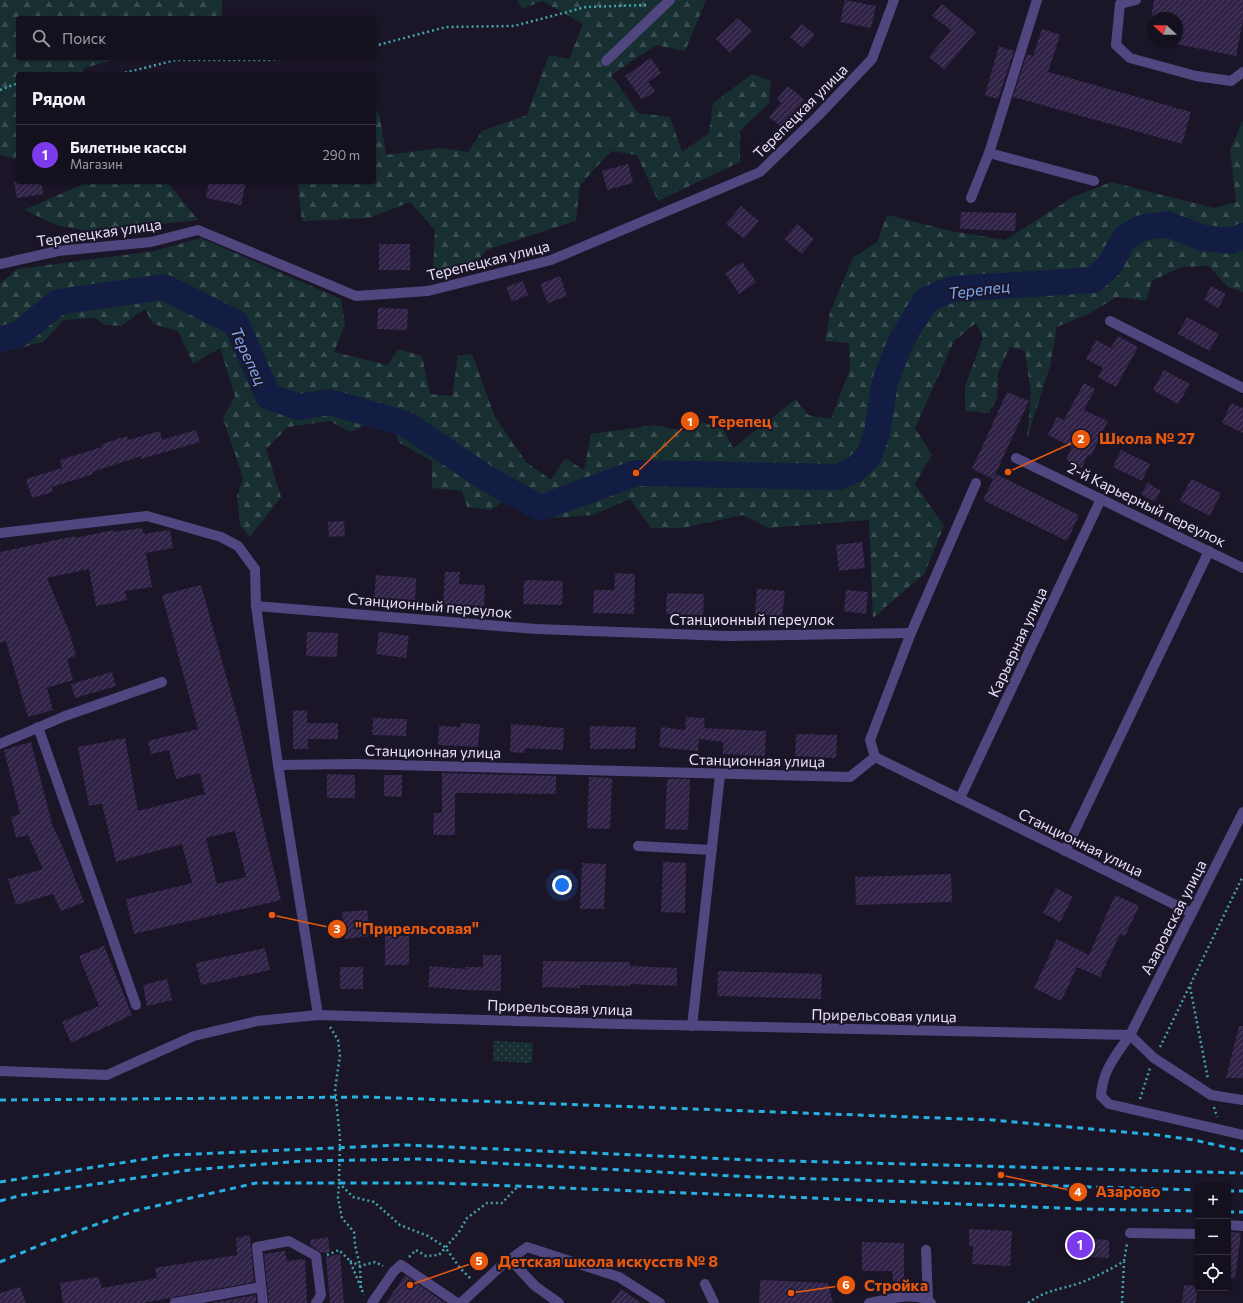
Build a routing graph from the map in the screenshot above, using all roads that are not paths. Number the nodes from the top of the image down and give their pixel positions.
1 (894, 0) edge
2 (1037, 0) edge
3 (1136, 0) edge
4 (668, 2) edge
5 (606, 61) dead end
6 (1243, 72) edge
7 (989, 153) junction
8 (1094, 181) dead end
9 (971, 198) dead end
10 (0, 264) edge
11 (1110, 320) dead end
12 (1243, 388) edge
13 (1016, 458) dead end
14 (976, 483) dead end
15 (1101, 499) junction
16 (0, 533) edge
17 (1209, 551) junction
18 (1243, 568) edge
19 (256, 606) junction
20 (911, 633) junction
21 (162, 682) dead end
22 (38, 727) junction
23 (0, 744) edge
24 (876, 758) junction
25 (278, 765) junction
26 (720, 775) junction
27 (960, 798) junction
28 (1243, 812) edge
29 (638, 846) dead end
30 (712, 850) junction
31 (1065, 851) junction
32 (1192, 913) junction
33 (136, 1005) dead end
34 (318, 1015) junction
35 (692, 1026) junction
36 (1130, 1035) junction
37 (0, 1071) edge
38 (1243, 1100) edge
39 (1243, 1135) edge
40 (1231, 1224) edge
41 (1243, 1226) edge
42 (1130, 1233) road end
43 (1195, 1234) edge
44 (926, 1250) dead end
45 (510, 1259) junction
46 (705, 1284) dead end
47 (261, 1287) junction
48 (369, 1300) edge
49 (930, 1302) edge
50 (175, 1303) edge
51 (263, 1303) edge
52 (316, 1303) edge
53 (457, 1303) edge
54 (461, 1303) edge
55 (559, 1303) edge
56 (660, 1303) edge
57 (714, 1303) edge
58 (869, 1303) edge

1 - 10 street, Терепецкая улица
2 - 7 street
3 - 6 street
4 - 5 street
7 - 8 street
7 - 9 street
11 - 12 street
13 - 15 street, 2-й Карьерный переулок
14 - 20 street
15 - 17 street, 2-й Карьерный переулок
15 - 27 street, Карьерная улица
16 - 19 street
17 - 18 street, 2-й Карьерный переулок
17 - 31 street
19 - 20 street, Станционный переулок
19 - 25 street
20 - 24 street
21 - 22 street
22 - 23 street
22 - 33 street
24 - 26 street, Станционная улица
24 - 27 street, Станционная улица
25 - 26 street, Станционная улица
25 - 34 street
26 - 30 street
27 - 31 street, Станционная улица
28 - 32 street, Азаровская улица
29 - 30 street
30 - 35 street
31 - 32 street, Станционная улица
32 - 36 street, Азаровская улица
34 - 35 street, Прирельсовая улица
34 - 37 street, Прирельсовая улица
35 - 36 street, Прирельсовая улица
36 - 38 street
36 - 39 street, Азаровская улица
40 - 41 street
42 - 43 street
44 - 49 street
45 - 54 street
45 - 55 street
45 - 56 street
46 - 57 street
47 - 50 street
47 - 51 street
47 - 52 street
48 - 53 street
49 - 58 street

